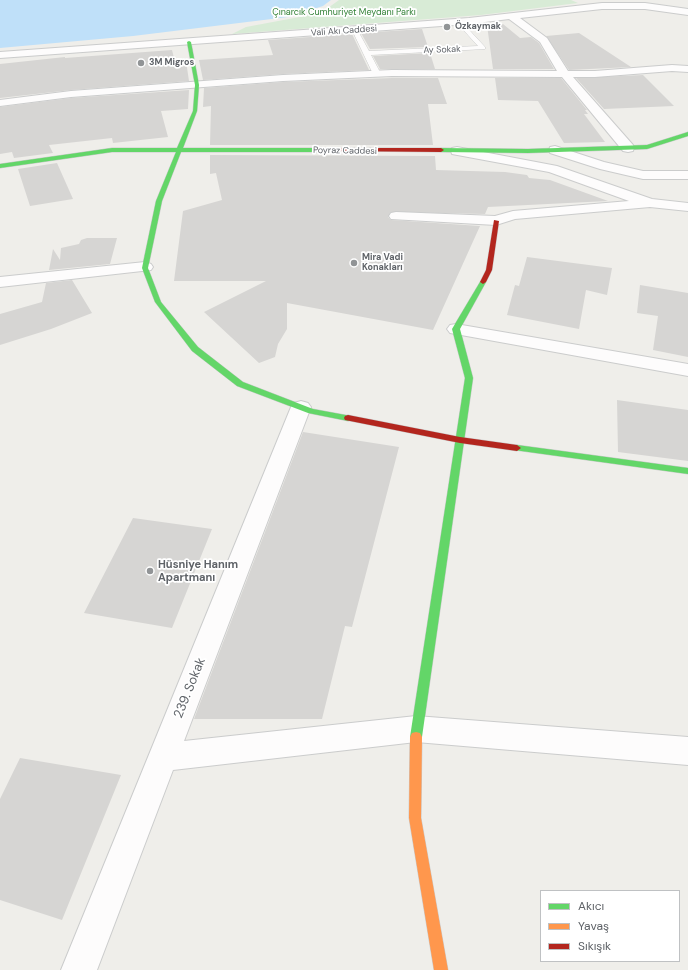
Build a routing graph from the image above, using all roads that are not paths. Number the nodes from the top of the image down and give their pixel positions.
1 (688, 12) edge
2 (512, 16) junction
3 (459, 22) junction
4 (355, 30) junction
5 (189, 42) junction
6 (366, 53) junction
7 (0, 55) edge
8 (688, 69) edge
9 (377, 74) junction
10 (564, 74) junction
11 (197, 85) junction
12 (0, 103) edge
13 (688, 134) edge
14 (628, 148) junction
15 (180, 150) junction
16 (555, 150) junction
17 (456, 151) junction
18 (0, 166) edge
19 (688, 175) edge
20 (650, 203) junction
21 (688, 207) edge
22 (396, 216) dead end
23 (496, 221) junction
24 (145, 267) junction
25 (0, 282) edge
26 (456, 329) junction
27 (688, 370) edge
28 (301, 407) junction
29 (460, 440) junction
30 (688, 471) edge
31 (416, 729) junction
32 (688, 751) edge
33 (162, 758) junction
34 (79, 970) edge
35 (442, 970) edge

1 - 2 street, Vali Akı Caddesi
2 - 3 street, Vali Akı Caddesi
2 - 10 street
3 - 4 street, Vali Akı Caddesi
3 - 6 lane, Ay Sokak
4 - 5 street, Vali Akı Caddesi
4 - 6 lane
5 - 7 street, Vali Akı Caddesi
5 - 11 street
6 - 9 lane
8 - 10 street
9 - 10 street
9 - 11 street
10 - 14 street
11 - 12 street
11 - 15 street
13 - 14 street, Poyraz Caddesi
14 - 16 street, Poyraz Caddesi
15 - 17 street, Poyraz Caddesi
15 - 18 street, Poyraz Caddesi
15 - 24 street
16 - 17 street, Poyraz Caddesi
16 - 19 street
17 - 20 street
20 - 21 street
20 - 23 street
22 - 23 street
23 - 26 street
24 - 25 street
24 - 28 street
26 - 27 street
26 - 29 street
28 - 29 street
28 - 33 street, 239. Sokak
29 - 30 street
29 - 31 street
31 - 32 street
31 - 33 street
31 - 35 street
33 - 34 street, 239. Sokak

